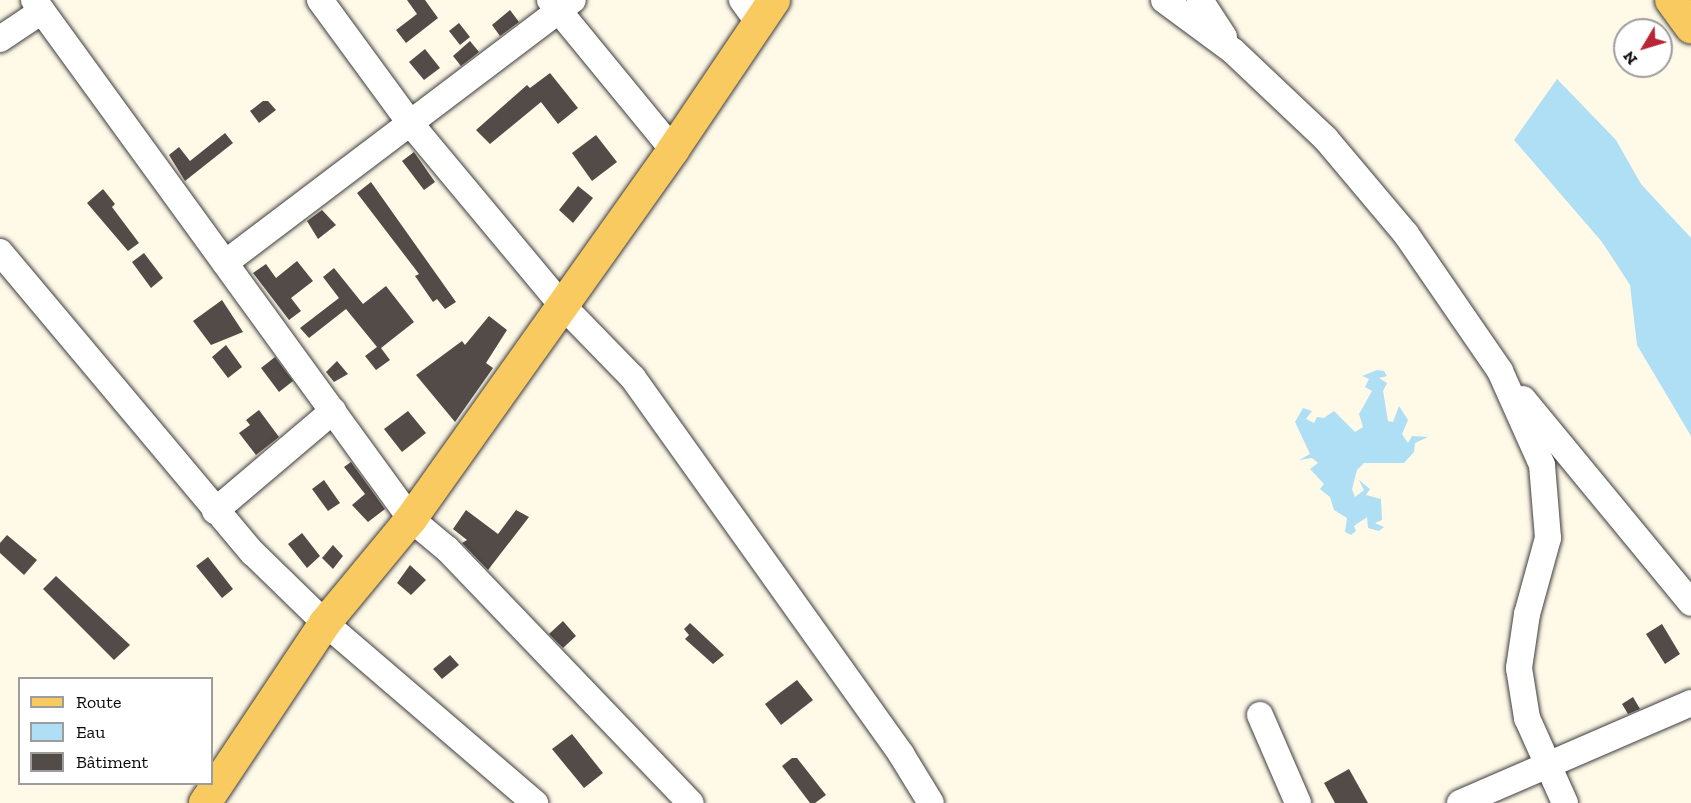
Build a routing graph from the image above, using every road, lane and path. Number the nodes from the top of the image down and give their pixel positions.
1 (320, 0) edge
2 (1164, 0) edge
3 (1200, 0) edge
4 (1671, 0) edge
5 (560, 4) edge
6 (38, 6) edge
7 (758, 8) edge
8 (1691, 28) edge
9 (0, 39) edge
10 (1233, 51) junction
11 (410, 123) junction
12 (673, 150) junction
13 (3, 263) edge
14 (225, 263) junction
15 (561, 304) junction
16 (1500, 371) junction
17 (333, 411) junction
18 (215, 511) junction
19 (411, 519) junction
20 (1691, 603) edge
21 (325, 623) junction
22 (1691, 703) edge
23 (1260, 715) dead end
24 (1547, 763) junction
25 (205, 803) edge
26 (535, 803) edge
27 (691, 803) edge
28 (931, 803) edge
29 (1299, 803) edge
30 (1460, 803) edge
31 (1566, 803) edge

1 - 11 street
2 - 10 street
3 - 10 street
4 - 8 main road
5 - 11 street
5 - 12 street
6 - 9 street
6 - 14 street
7 - 12 main road
10 - 16 street
11 - 14 street
11 - 15 street
12 - 15 main road
13 - 18 street
14 - 17 street
15 - 19 main road
15 - 28 street
16 - 20 street
16 - 24 street
17 - 18 street
17 - 19 street
18 - 21 street
19 - 21 main road
19 - 27 street
21 - 25 main road
21 - 26 street
22 - 24 street
23 - 29 street
24 - 30 street
24 - 31 street

